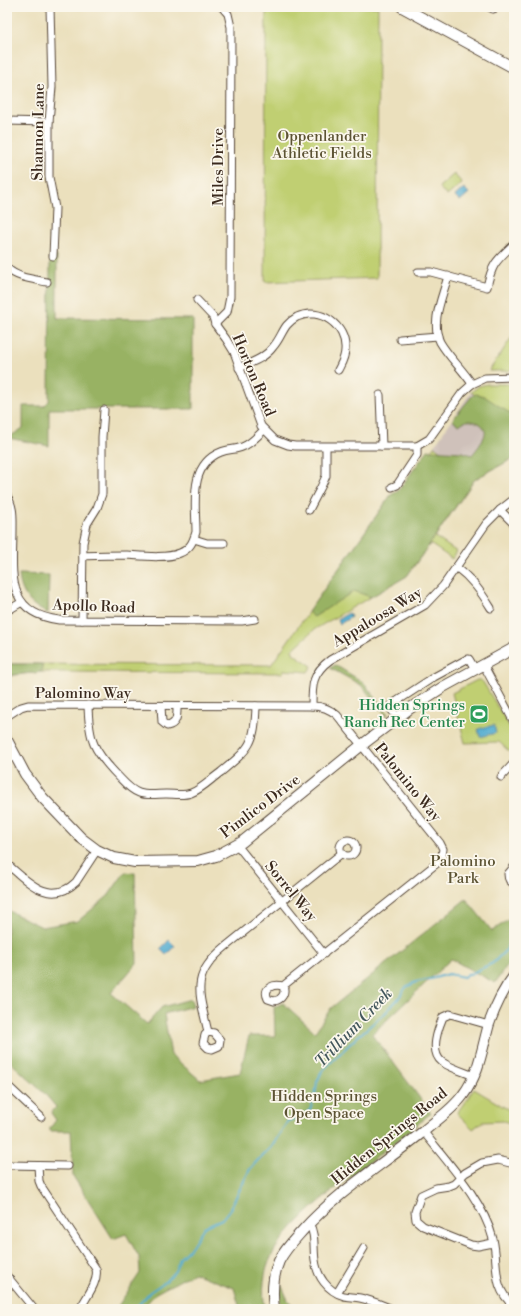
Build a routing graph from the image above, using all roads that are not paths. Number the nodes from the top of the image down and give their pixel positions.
1 (50, 7) edge
2 (222, 7) edge
3 (402, 7) edge
4 (489, 7) edge
5 (499, 7) edge
6 (514, 68) edge
7 (7, 121) edge
8 (49, 122) junction
9 (514, 244) edge
10 (53, 256) dead end
11 (7, 268) edge
12 (418, 272) dead end
13 (448, 276) junction
14 (47, 282) dead end
15 (197, 300) dead end
16 (215, 324) junction
17 (438, 336) junction
18 (400, 339) dead end
19 (240, 368) junction
20 (338, 370) dead end
21 (514, 377) edge
22 (472, 384) junction
23 (380, 395) dead end
24 (104, 410) dead end
25 (264, 430) junction
26 (382, 446) junction
27 (417, 446) junction
28 (326, 447) junction
29 (392, 487) dead end
30 (7, 496) edge
31 (514, 499) edge
32 (309, 510) dead end
33 (500, 510) junction
34 (514, 524) edge
35 (194, 539) junction
36 (224, 543) dead end
37 (83, 556) junction
38 (456, 567) junction
39 (22, 602) junction
40 (491, 608) dead end
41 (7, 610) edge
42 (255, 619) dead end
43 (82, 620) junction
44 (514, 648) edge
45 (479, 666) junction
46 (88, 705) junction
47 (161, 706) junction
48 (177, 706) junction
49 (256, 706) junction
50 (312, 706) junction
51 (7, 716) edge
52 (398, 718) junction
53 (514, 722) edge
54 (7, 740) edge
55 (362, 745) junction
56 (514, 763) edge
57 (501, 777) dead end
58 (237, 845) junction
59 (97, 850) junction
60 (342, 853) dead end
61 (7, 864) edge
62 (514, 866) edge
63 (514, 883) edge
64 (282, 901) junction
65 (324, 954) junction
66 (514, 976) edge
67 (283, 986) dead end
68 (489, 1025) junction
69 (208, 1032) dead end
70 (474, 1076) junction
71 (7, 1085) edge
72 (41, 1117) dead end
73 (424, 1131) junction
74 (514, 1164) edge
75 (7, 1165) edge
76 (38, 1166) junction
77 (68, 1166) dead end
78 (459, 1178) junction
79 (309, 1223) junction
80 (493, 1242) junction
81 (364, 1248) dead end
82 (7, 1276) edge
83 (337, 1293) junction
84 (514, 1306) edge
85 (34, 1309) edge
86 (80, 1309) edge
87 (274, 1309) edge
88 (392, 1309) edge

1 - 8 street, Shannon Lane
2 - 16 street, Miles Drive
3 - 6 street
4 - 5 street
7 - 8 street
8 - 10 street, Shannon Lane
9 - 13 street
11 - 14 street
12 - 13 street
13 - 17 street
15 - 16 street, Horton Road
16 - 19 street, Horton Road
17 - 18 street
17 - 22 street
19 - 20 street
19 - 25 street, Horton Road
21 - 22 street
22 - 27 street
23 - 26 street
24 - 37 street
25 - 28 street, Horton Road
25 - 35 street
26 - 27 street, Horton Road
26 - 28 street, Horton Road
27 - 29 street
28 - 32 street
30 - 39 street, Apollo Road
31 - 33 street, Appaloosa Way
33 - 34 street
33 - 38 street, Appaloosa Way
35 - 36 street
35 - 37 street
37 - 43 street
38 - 40 street
38 - 50 street, Appaloosa Way
39 - 41 street
39 - 43 street, Apollo Road
42 - 43 street, Apollo Road
44 - 45 street, Pimlico Drive
45 - 52 street, Pimlico Drive
45 - 52 street
45 - 53 street
46 - 47 street, Palomino Way
46 - 49 street
46 - 51 street, Palomino Way
47 - 48 street, Palomino Way
47 - 48 street
48 - 49 street, Palomino Way
49 - 50 street, Palomino Way
50 - 55 street, Palomino Way
52 - 55 street, Pimlico Drive
54 - 59 street, Pimlico Drive
55 - 58 street, Pimlico Drive
55 - 65 street, Palomino Way
56 - 57 street
58 - 59 street, Pimlico Drive
58 - 64 street, Sorrel Way
59 - 61 street
60 - 64 street
62 - 63 street
64 - 65 street, Sorrel Way
64 - 69 street
65 - 67 street, Palomino Way
66 - 68 street, Hidden Springs Road
68 - 70 street, Hidden Springs Road
68 - 70 street
70 - 73 street, Hidden Springs Road
71 - 72 street
73 - 78 street
73 - 79 street, Hidden Springs Road
74 - 78 street
75 - 76 street
76 - 77 street
76 - 86 street
78 - 80 street
78 - 80 street
79 - 83 street
79 - 87 street, Hidden Springs Road
80 - 84 street
81 - 83 street
82 - 85 street
83 - 88 street

